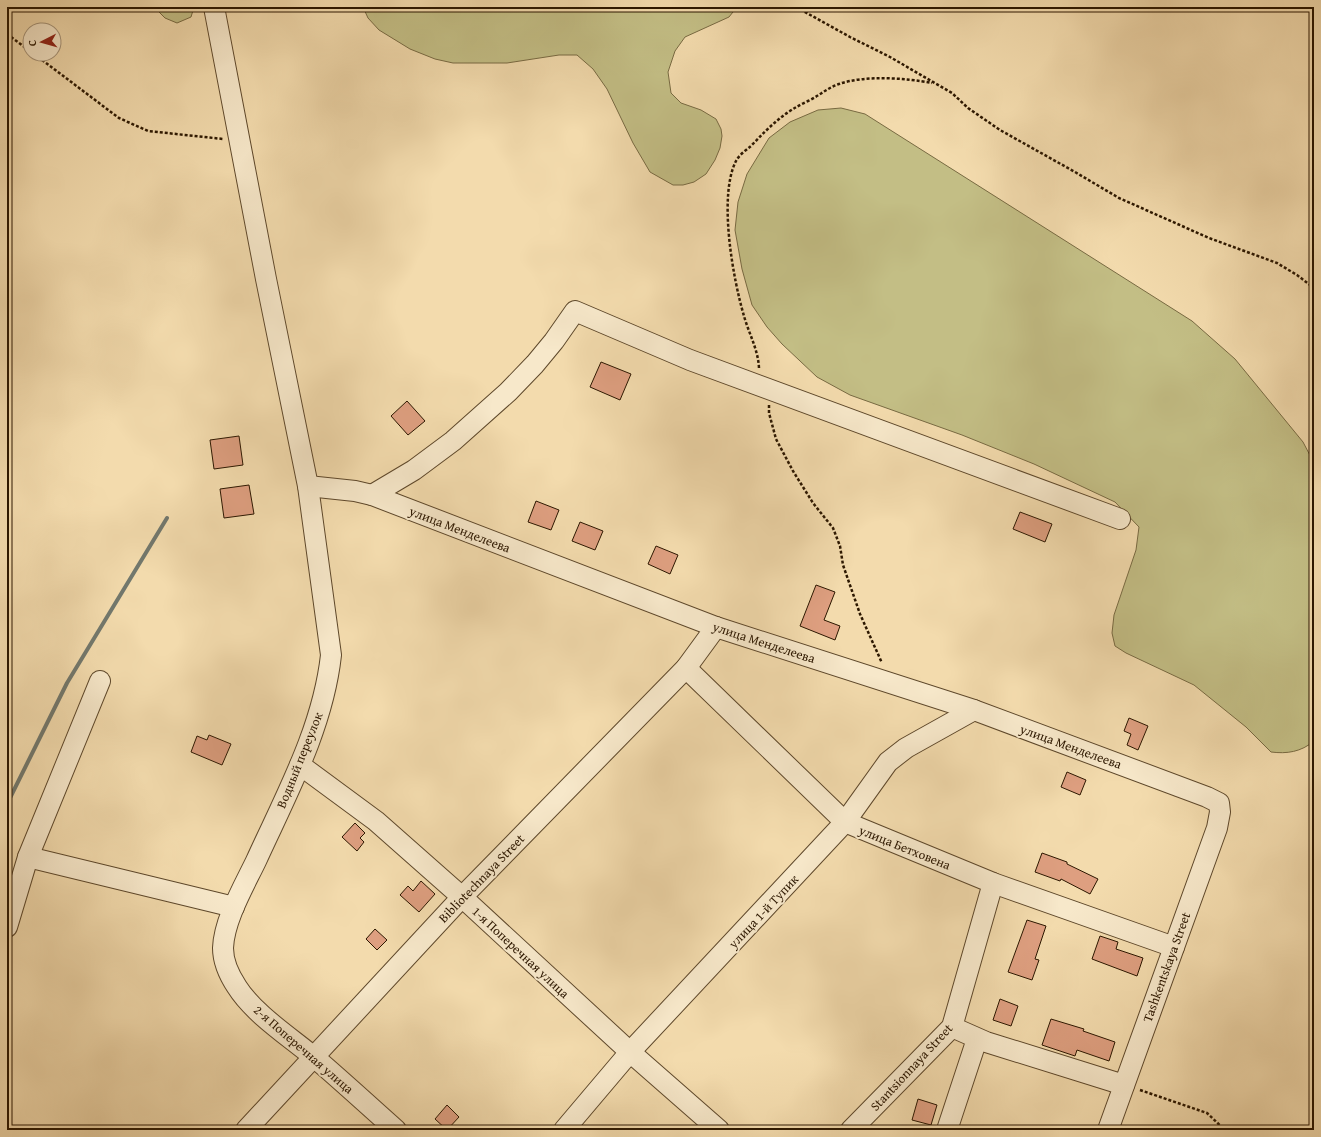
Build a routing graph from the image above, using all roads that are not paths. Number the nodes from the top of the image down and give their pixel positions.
1 (214, 7) edge
2 (308, 486) junction
3 (372, 495) junction
4 (1120, 519) dead end
5 (716, 627) junction
6 (686, 668) junction
7 (100, 680) dead end
8 (974, 710) junction
9 (300, 765) junction
10 (1219, 803) joint
11 (845, 822) junction
12 (28, 857) junction
13 (993, 883) junction
14 (462, 897) junction
15 (234, 907) junction
16 (7, 927) edge
17 (1174, 947) junction
18 (224, 958) joint
19 (952, 1027) junction
20 (977, 1039) junction
21 (630, 1052) junction
22 (314, 1058) junction
23 (1124, 1085) junction
24 (246, 1130) edge
25 (396, 1130) edge
26 (564, 1130) edge
27 (719, 1130) edge
28 (851, 1130) edge
29 (947, 1130) edge
30 (1108, 1130) edge

1 - 2 street, Водный переулок
2 - 3 street, улица Менделеева
2 - 9 street, Водный переулок
3 - 4 street
3 - 5 street, улица Менделеева
5 - 6 street, Bibliotechnaya Street
5 - 8 street, улица Менделеева
6 - 11 street, улица Бетховена
6 - 14 street, Bibliotechnaya Street
7 - 12 street
8 - 10 street, улица Менделеева
8 - 11 street, улица 1-й Тупик
9 - 14 street, 1-я Поперечная улица
9 - 15 street, Водный переулок
10 - 17 street, Tashkentskaya Street
11 - 13 street, улица Бетховена
11 - 21 street, улица 1-й Тупик
12 - 15 street
12 - 16 street
13 - 17 street, улица Бетховена
13 - 19 street, Stantsionnaya Street
14 - 21 street, 1-я Поперечная улица
14 - 22 street, Bibliotechnaya Street
15 - 18 street, Водный переулок
17 - 23 street, Tashkentskaya Street
18 - 22 street, 2-я Поперечная улица
19 - 20 street
19 - 28 street, Stantsionnaya Street
20 - 23 street
20 - 29 street
21 - 26 street, улица 1-й Тупик
21 - 27 street, 1-я Поперечная улица
22 - 24 street, Bibliotechnaya Street
22 - 25 street, 2-я Поперечная улица
23 - 30 street, Tashkentskaya Street

